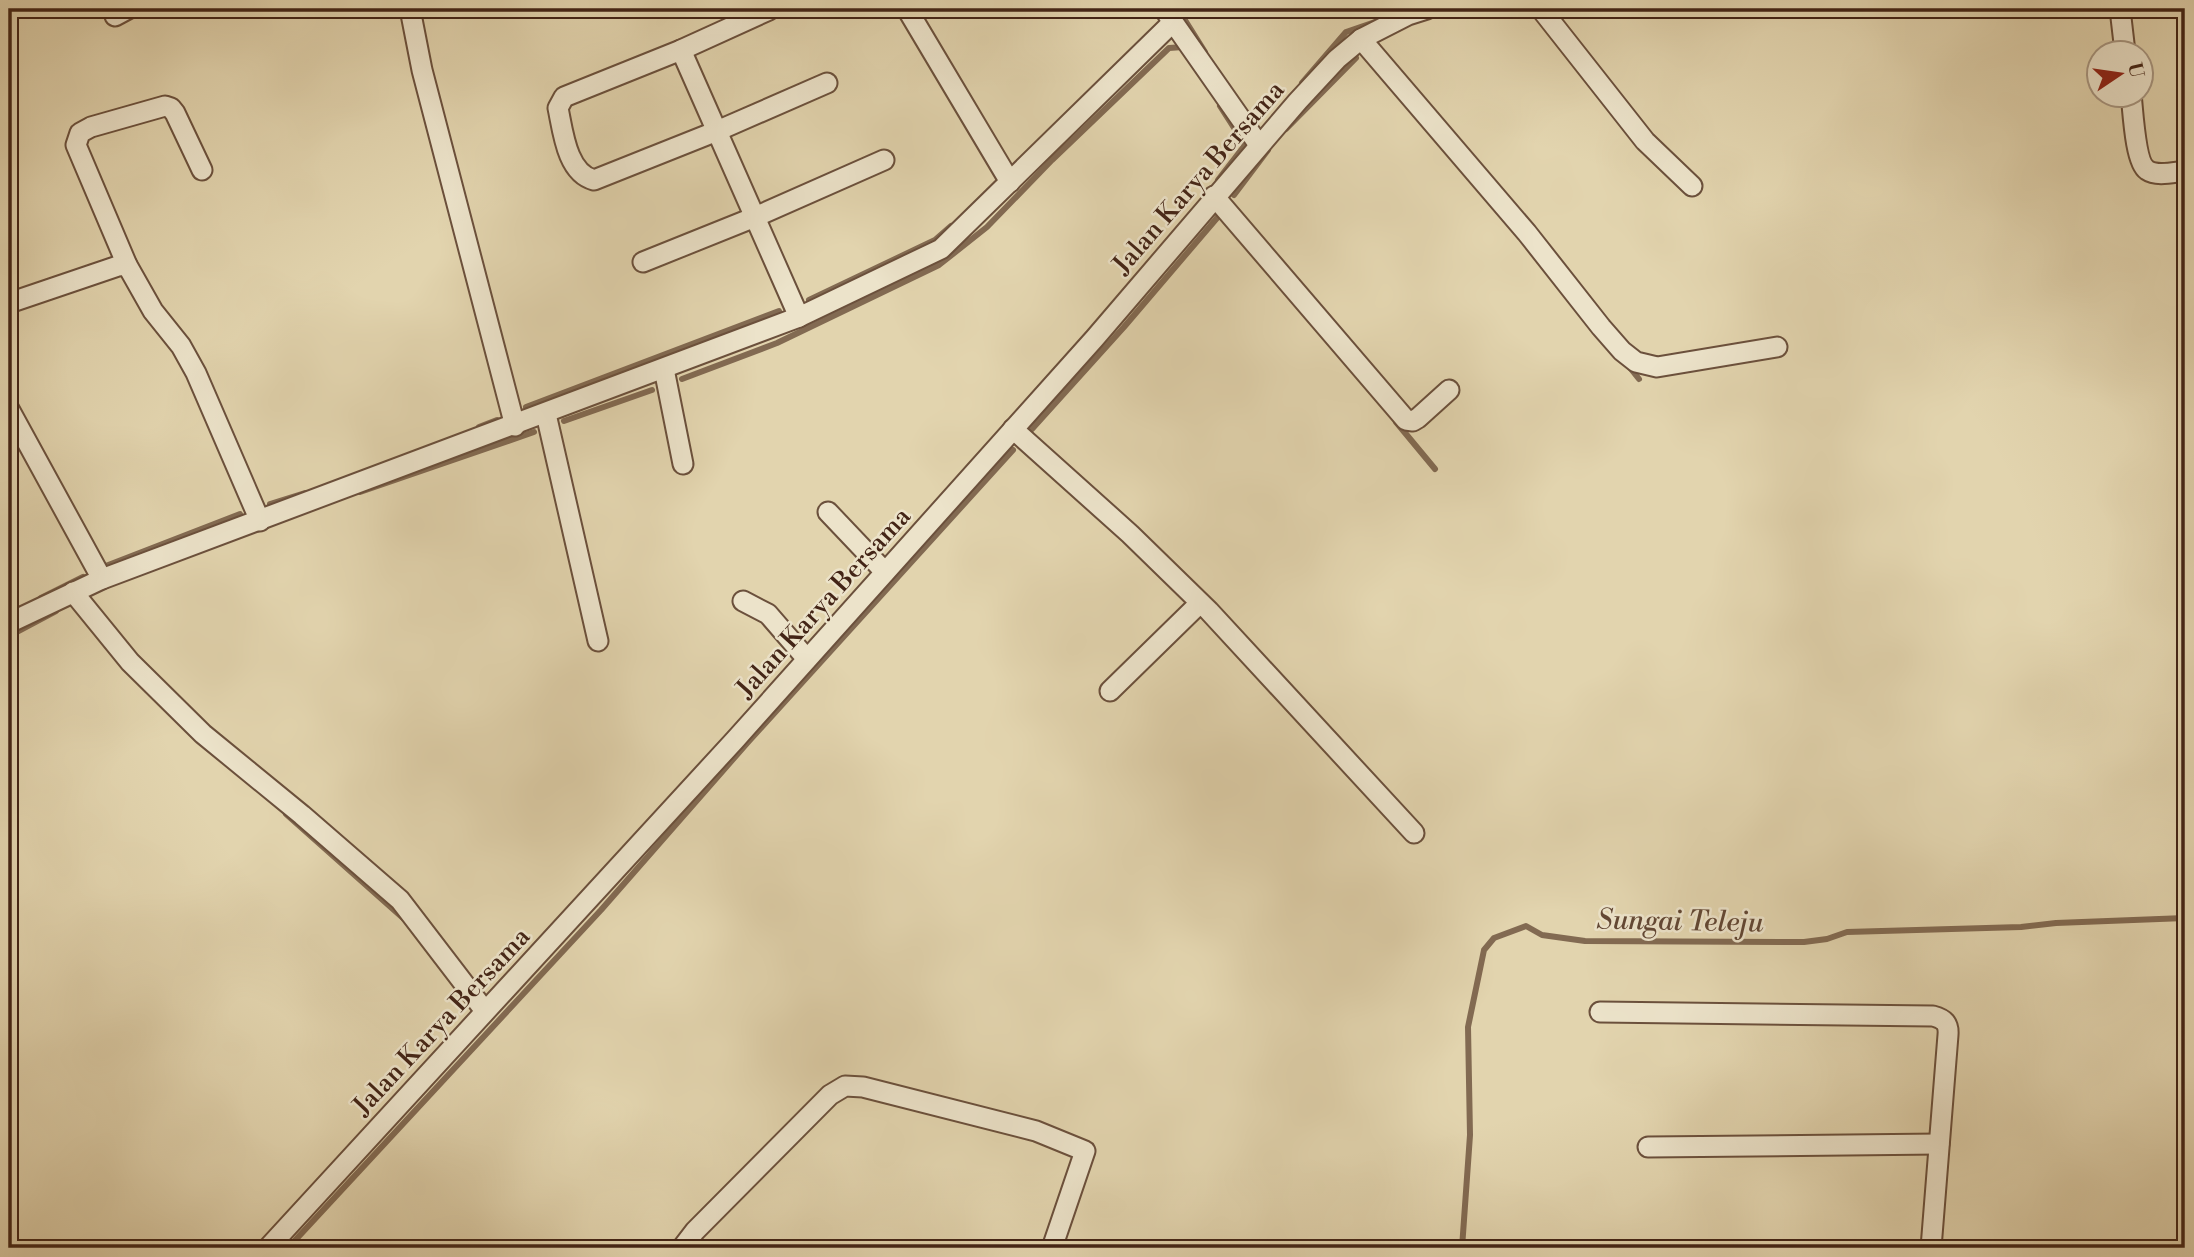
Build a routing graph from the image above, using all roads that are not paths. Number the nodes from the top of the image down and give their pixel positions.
1 (410, 9) edge
2 (907, 9) edge
3 (1427, 9) edge
4 (1541, 9) edge
5 (2120, 9) edge
6 (769, 10) dead end
7 (1406, 12) edge
8 (1168, 16) edge
9 (2123, 38) edge
10 (1361, 39) junction
11 (681, 50) junction
12 (827, 83) dead end
13 (2133, 108) edge
14 (717, 131) junction
15 (1259, 145) junction
16 (884, 160) dead end
17 (202, 170) dead end
18 (2185, 171) edge
19 (1010, 182) junction
20 (1692, 186) dead end
21 (1214, 196) junction
22 (755, 217) junction
23 (643, 262) dead end
24 (127, 265) junction
25 (9, 303) edge
26 (799, 317) junction
27 (1777, 347) dead end
28 (664, 369) junction
29 (1449, 390) dead end
30 (9, 409) edge
31 (546, 414) junction
32 (515, 426) junction
33 (1013, 429) junction
34 (683, 464) dead end
35 (828, 512) dead end
36 (260, 521) junction
37 (885, 572) junction
38 (102, 579) junction
39 (74, 592) junction
40 (743, 601) dead end
41 (1200, 603) junction
42 (9, 623) edge
43 (598, 641) dead end
44 (807, 659) junction
45 (1110, 691) dead end
46 (1414, 833) dead end
47 (485, 1012) junction
48 (1600, 1012) dead end
49 (1940, 1144) junction
50 (1648, 1147) dead end
51 (268, 1248) edge
52 (682, 1248) edge
53 (1052, 1248) edge
54 (1931, 1248) edge

1 - 32 street
2 - 19 street
3 - 7 street, Jalan Karya Bersama
4 - 20 street
5 - 9 street
6 - 11 street
7 - 10 street, Jalan Karya Bersama
8 - 15 street
8 - 19 street
10 - 15 street, Jalan Karya Bersama
10 - 27 street
11 - 14 street
11 - 14 street
12 - 14 street
13 - 18 street
14 - 22 street
15 - 21 street, Jalan Karya Bersama
16 - 22 street
17 - 24 street
19 - 26 street
21 - 29 street
21 - 33 street, Jalan Karya Bersama
22 - 23 street
22 - 26 street
24 - 25 street
24 - 36 street
26 - 28 street
28 - 31 street
28 - 34 street
30 - 38 street
31 - 32 street
31 - 43 street
32 - 36 street
33 - 37 street, Jalan Karya Bersama
33 - 41 street
35 - 37 street
36 - 38 street
37 - 44 street, Jalan Karya Bersama
38 - 39 street
39 - 42 street
39 - 47 street
40 - 44 street
41 - 45 street
41 - 46 street
44 - 47 street, Jalan Karya Bersama
47 - 51 street, Jalan Karya Bersama
48 - 49 street
49 - 50 street
49 - 54 street
52 - 53 street

